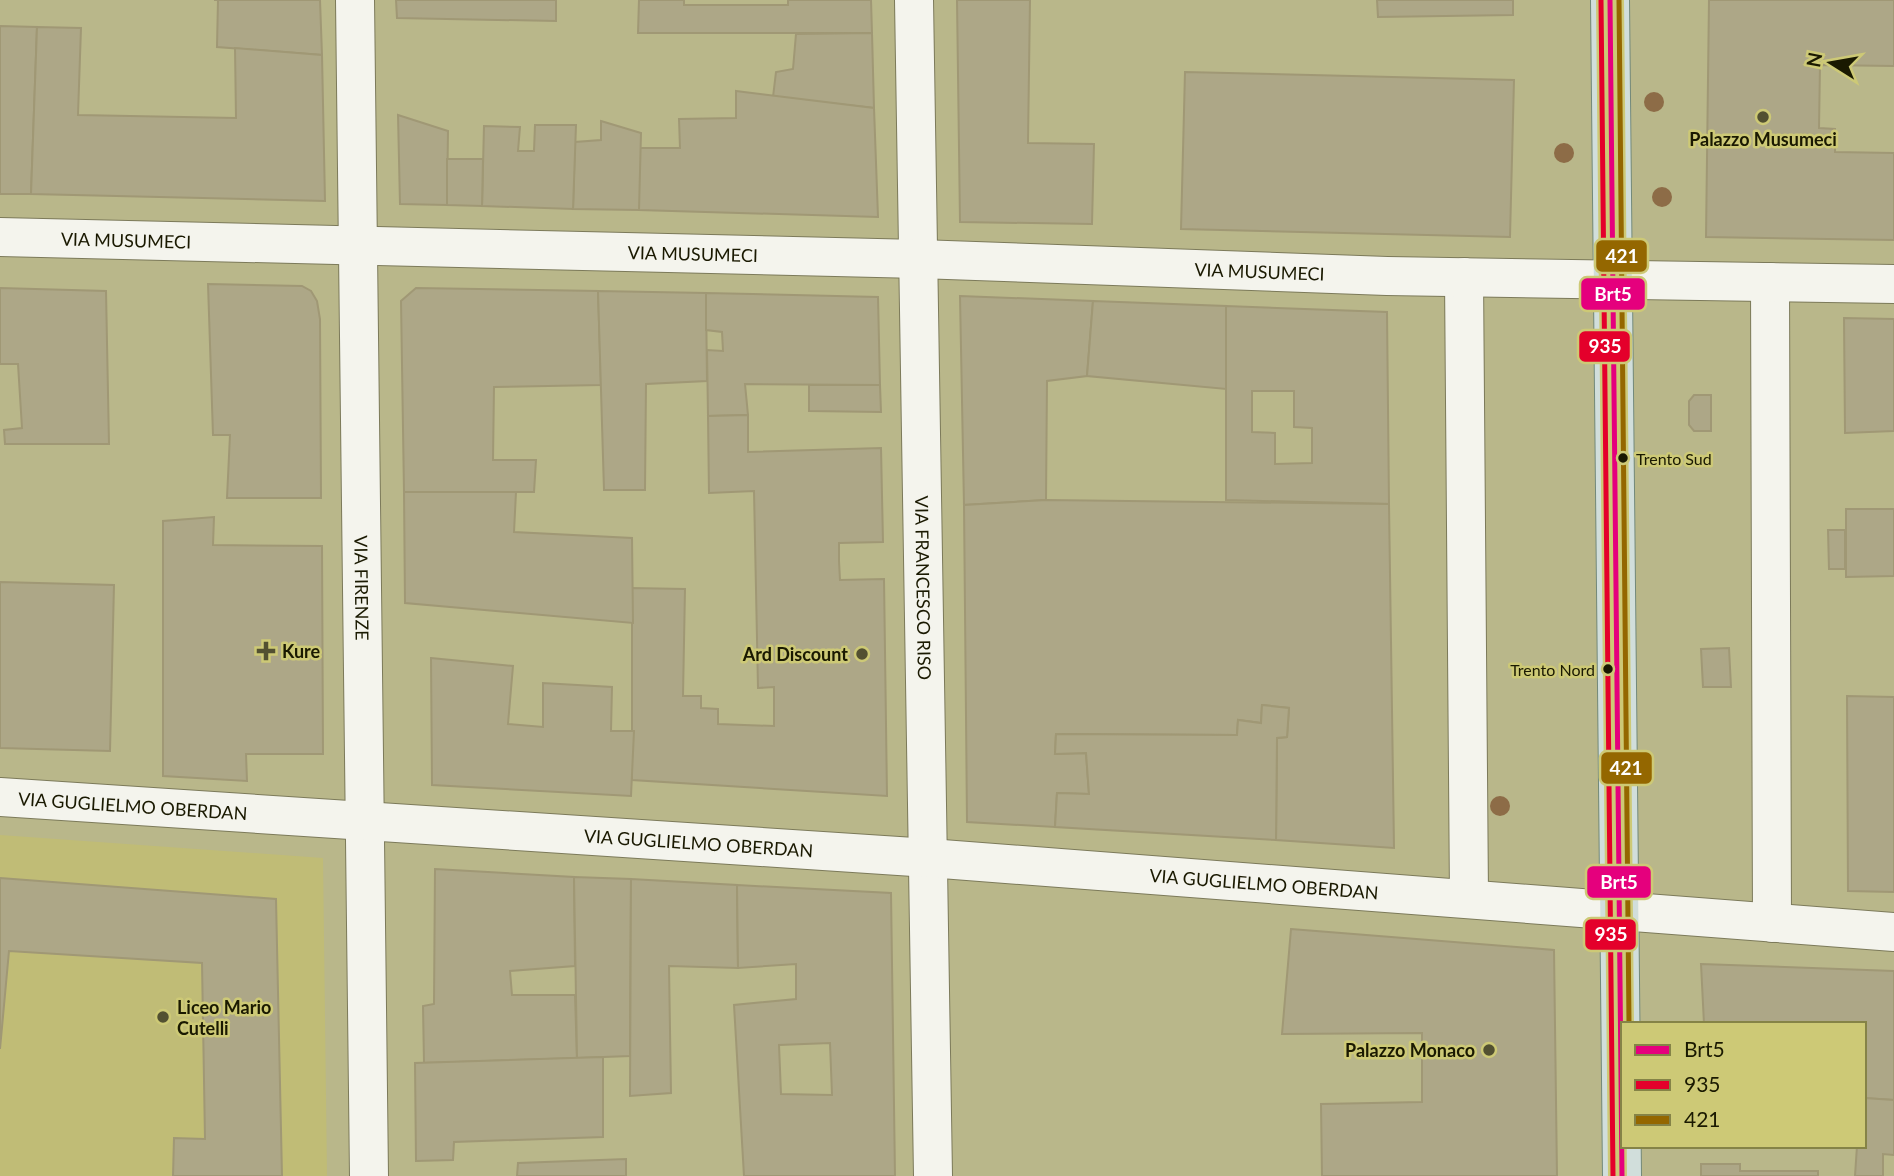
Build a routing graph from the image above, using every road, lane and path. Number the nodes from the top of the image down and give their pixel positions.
1 (355, 0) edge
2 (914, 0) edge
3 (1610, 0) edge
4 (0, 237) edge
5 (358, 246) junction
6 (919, 259) junction
7 (1464, 277) junction
8 (1612, 280) junction
9 (1770, 282) junction
10 (1894, 284) edge
11 (0, 797) edge
12 (365, 822) junction
13 (929, 858) junction
14 (1469, 898) junction
15 (1618, 911) junction
16 (1772, 923) junction
17 (1894, 932) edge
18 (1621, 1103) edge
19 (1622, 1148) edge
20 (369, 1176) edge
21 (933, 1176) edge
22 (1622, 1176) edge

1 - 5 street, VIA FIRENZE
2 - 6 street, VIA FRANCESCO RISO
3 - 8 main road
4 - 5 street, VIA MUSUMECI
5 - 6 street, VIA MUSUMECI
5 - 12 street, VIA FIRENZE
6 - 7 street, VIA MUSUMECI
6 - 13 street, VIA FRANCESCO RISO
7 - 8 street, VIA MUSUMECI
7 - 14 street
8 - 9 street, VIA MUSUMECI
8 - 15 main road
9 - 10 street, VIA MUSUMECI
9 - 16 street
11 - 12 street, VIA GUGLIELMO OBERDAN
12 - 13 street, VIA GUGLIELMO OBERDAN
12 - 20 street, VIA FIRENZE
13 - 14 street, VIA GUGLIELMO OBERDAN
13 - 21 street, VIA FRANCESCO RISO
14 - 15 street, VIA GUGLIELMO OBERDAN
15 - 16 street, VIA GUGLIELMO OBERDAN
15 - 18 main road
16 - 17 street, VIA GUGLIELMO OBERDAN
19 - 22 main road

